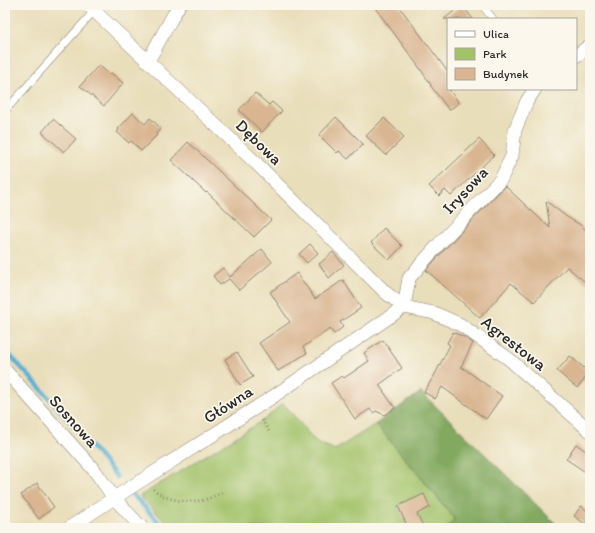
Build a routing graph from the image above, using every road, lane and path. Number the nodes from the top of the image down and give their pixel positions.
1 (179, 5) edge
2 (482, 5) edge
3 (91, 8) edge
4 (492, 18) edge
5 (590, 46) edge
6 (577, 55) edge
7 (148, 61) junction
8 (534, 90) edge
9 (5, 111) edge
10 (404, 307) junction
11 (5, 370) edge
12 (261, 419) dead end
13 (590, 431) edge
14 (270, 433) dead end
15 (151, 486) dead end
16 (225, 492) dead end
17 (114, 498) junction
18 (69, 528) edge
19 (142, 528) edge

1 - 7 street
2 - 4 lane
3 - 7 street, Dębowa
3 - 9 lane
5 - 6 street
7 - 10 street, Dębowa
8 - 10 street, Irysowa
10 - 13 street, Agrestowa
10 - 17 street, Główna
11 - 17 street, Sosnowa
12 - 14 path
15 - 16 path
17 - 18 street, Główna
17 - 19 street, Sosnowa

